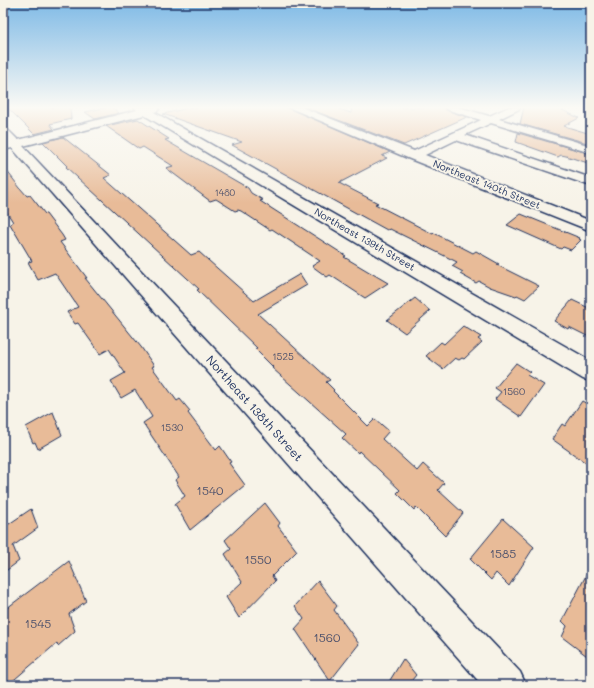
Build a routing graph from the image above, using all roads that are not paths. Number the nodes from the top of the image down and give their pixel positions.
1 (193, 139) edge
2 (372, 139) edge
3 (449, 139) edge
4 (465, 139) edge
5 (556, 139) edge
6 (7, 141) edge
7 (591, 150) edge
8 (414, 156) junction
9 (591, 182) edge
10 (591, 226) edge
11 (591, 372) edge
12 (507, 685) edge

1 - 11 street, Northeast 139th Street
2 - 8 street, Northeast 140th Street
3 - 8 street
4 - 9 street
5 - 7 street
6 - 12 street, Northeast 138th Street
8 - 10 street, Northeast 140th Street

